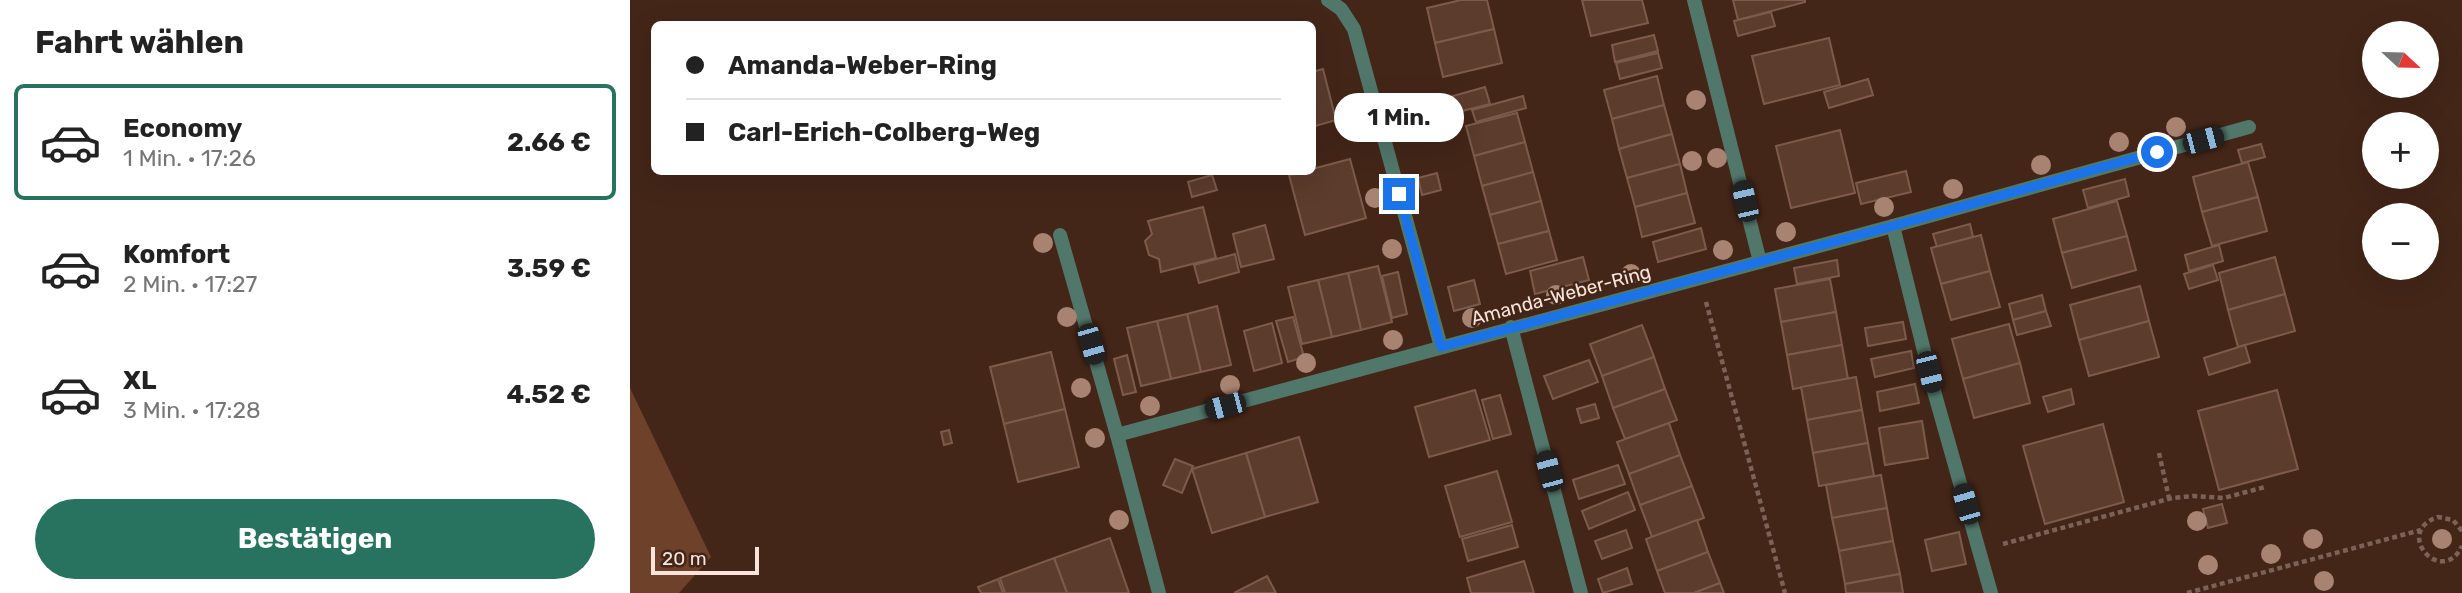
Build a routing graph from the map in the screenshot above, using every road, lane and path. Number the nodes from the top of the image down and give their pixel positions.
1 (1328, 0) edge
2 (1694, 0) edge
3 (2249, 127) dead end
4 (1893, 226) junction
5 (1060, 235) dead end
6 (1760, 262) junction
7 (1700, 277) junction
8 (1511, 327) junction
9 (1441, 347) junction
10 (1117, 435) junction
11 (2159, 453) dead end
12 (2265, 487) dead end
13 (2169, 498) junction
14 (2421, 530) junction
15 (2462, 531) edge
16 (2462, 546) edge
17 (1979, 551) junction
18 (1159, 593) edge
19 (1581, 593) edge
20 (1785, 593) edge
21 (1991, 593) edge
22 (2187, 593) edge

1 - 9 street
2 - 6 street
3 - 4 street, Amanda-Weber-Ring
4 - 6 street, Amanda-Weber-Ring
4 - 17 street
5 - 10 street
6 - 7 street, Amanda-Weber-Ring
7 - 8 street, Amanda-Weber-Ring
7 - 20 path
8 - 9 street, Amanda-Weber-Ring
8 - 19 street
9 - 10 street, Amanda-Weber-Ring
10 - 18 street
11 - 13 path
12 - 13 path
13 - 17 path
14 - 15 path
14 - 16 path
14 - 22 path
17 - 21 street

